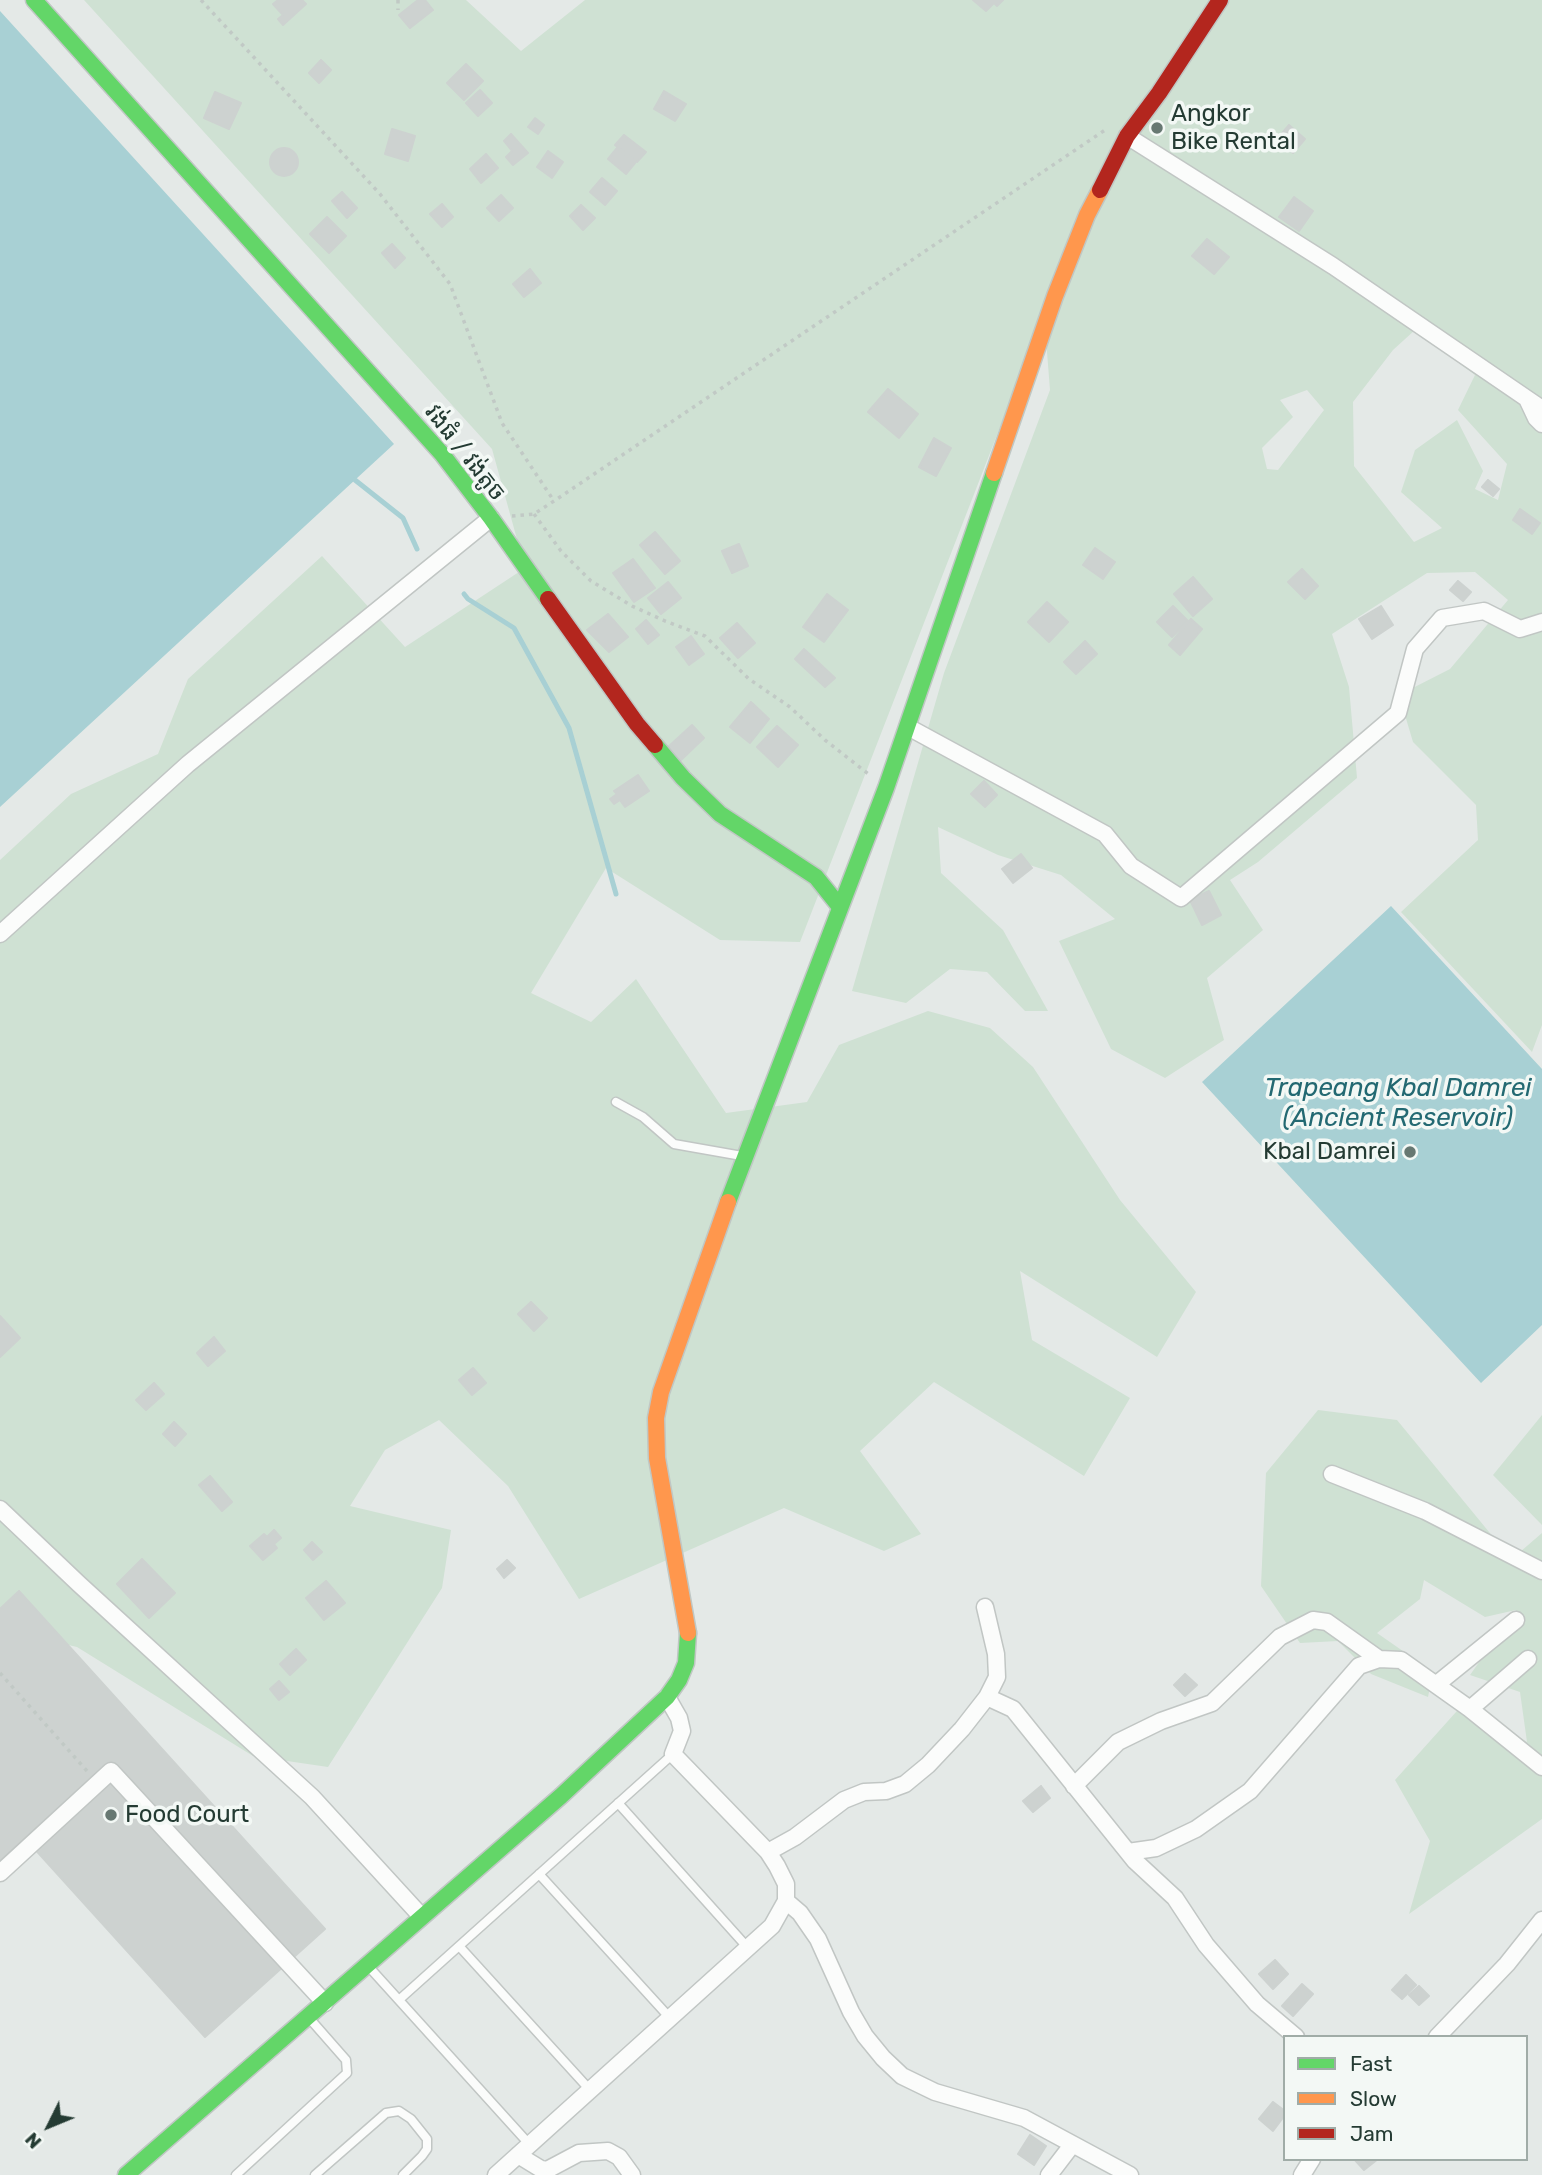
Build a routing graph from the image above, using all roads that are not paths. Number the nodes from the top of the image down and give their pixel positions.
1 (34, 0) edge
2 (1220, 0) edge
3 (1127, 136) junction
4 (1535, 405) edge
5 (1542, 424) edge
6 (491, 518) junction
7 (1542, 622) edge
8 (908, 727) junction
9 (840, 907) junction
10 (0, 934) edge
11 (616, 1102) dead end
12 (744, 1156) junction
13 (1332, 1474) dead end
14 (0, 1509) edge
15 (1542, 1571) edge
16 (985, 1607) dead end
17 (1516, 1620) dead end
18 (1379, 1658) junction
19 (1528, 1659) dead end
20 (1437, 1684) junction
21 (667, 1697) junction
22 (988, 1697) junction
23 (1470, 1709) junction
24 (673, 1754) junction
25 (1542, 1766) edge
26 (1074, 1786) junction
27 (618, 1804) junction
28 (768, 1852) junction
29 (1128, 1852) junction
30 (0, 1873) edge
31 (539, 1874) junction
32 (786, 1901) junction
33 (421, 1916) junction
34 (1542, 1920) edge
35 (459, 1946) junction
36 (748, 1948) junction
37 (368, 1965) junction
38 (400, 1999) junction
39 (325, 2003) junction
40 (308, 2017) junction
41 (670, 2018) junction
42 (1294, 2035) edge
43 (1439, 2035) edge
44 (590, 2090) junction
45 (1072, 2145) junction
46 (524, 2150) junction
47 (503, 2173) edge
48 (126, 2175) edge
49 (236, 2175) edge
50 (316, 2175) edge
51 (403, 2175) edge
52 (632, 2175) edge
53 (1048, 2175) edge
54 (1129, 2175) edge

1 - 6 main road, វង់ធំ / វង់តូច
2 - 3 main road
3 - 4 street
3 - 8 main road
4 - 5 street
6 - 9 main road
6 - 10 street, វង់ធំ / វង់តូច
7 - 8 street
8 - 9 main road
9 - 12 main road
11 - 12 lane
12 - 21 main road
13 - 15 street
14 - 33 street
16 - 22 street
17 - 20 street
18 - 20 street
18 - 26 street
18 - 29 street
19 - 23 street
20 - 23 street
21 - 24 street
21 - 33 main road
22 - 26 street
22 - 28 street
23 - 25 street
24 - 27 lane
24 - 28 street
26 - 29 street
27 - 31 lane
27 - 36 lane
28 - 32 street
29 - 42 street
30 - 39 street
31 - 35 lane
31 - 41 lane
32 - 36 street
32 - 45 street
33 - 37 main road
34 - 43 street
35 - 38 lane
35 - 44 lane
36 - 41 street
37 - 38 lane
37 - 39 main road
38 - 46 lane
39 - 40 main road
40 - 48 main road
40 - 49 lane
41 - 44 street
44 - 46 street
45 - 53 street
45 - 54 street
46 - 47 street
46 - 52 street
50 - 51 lane

